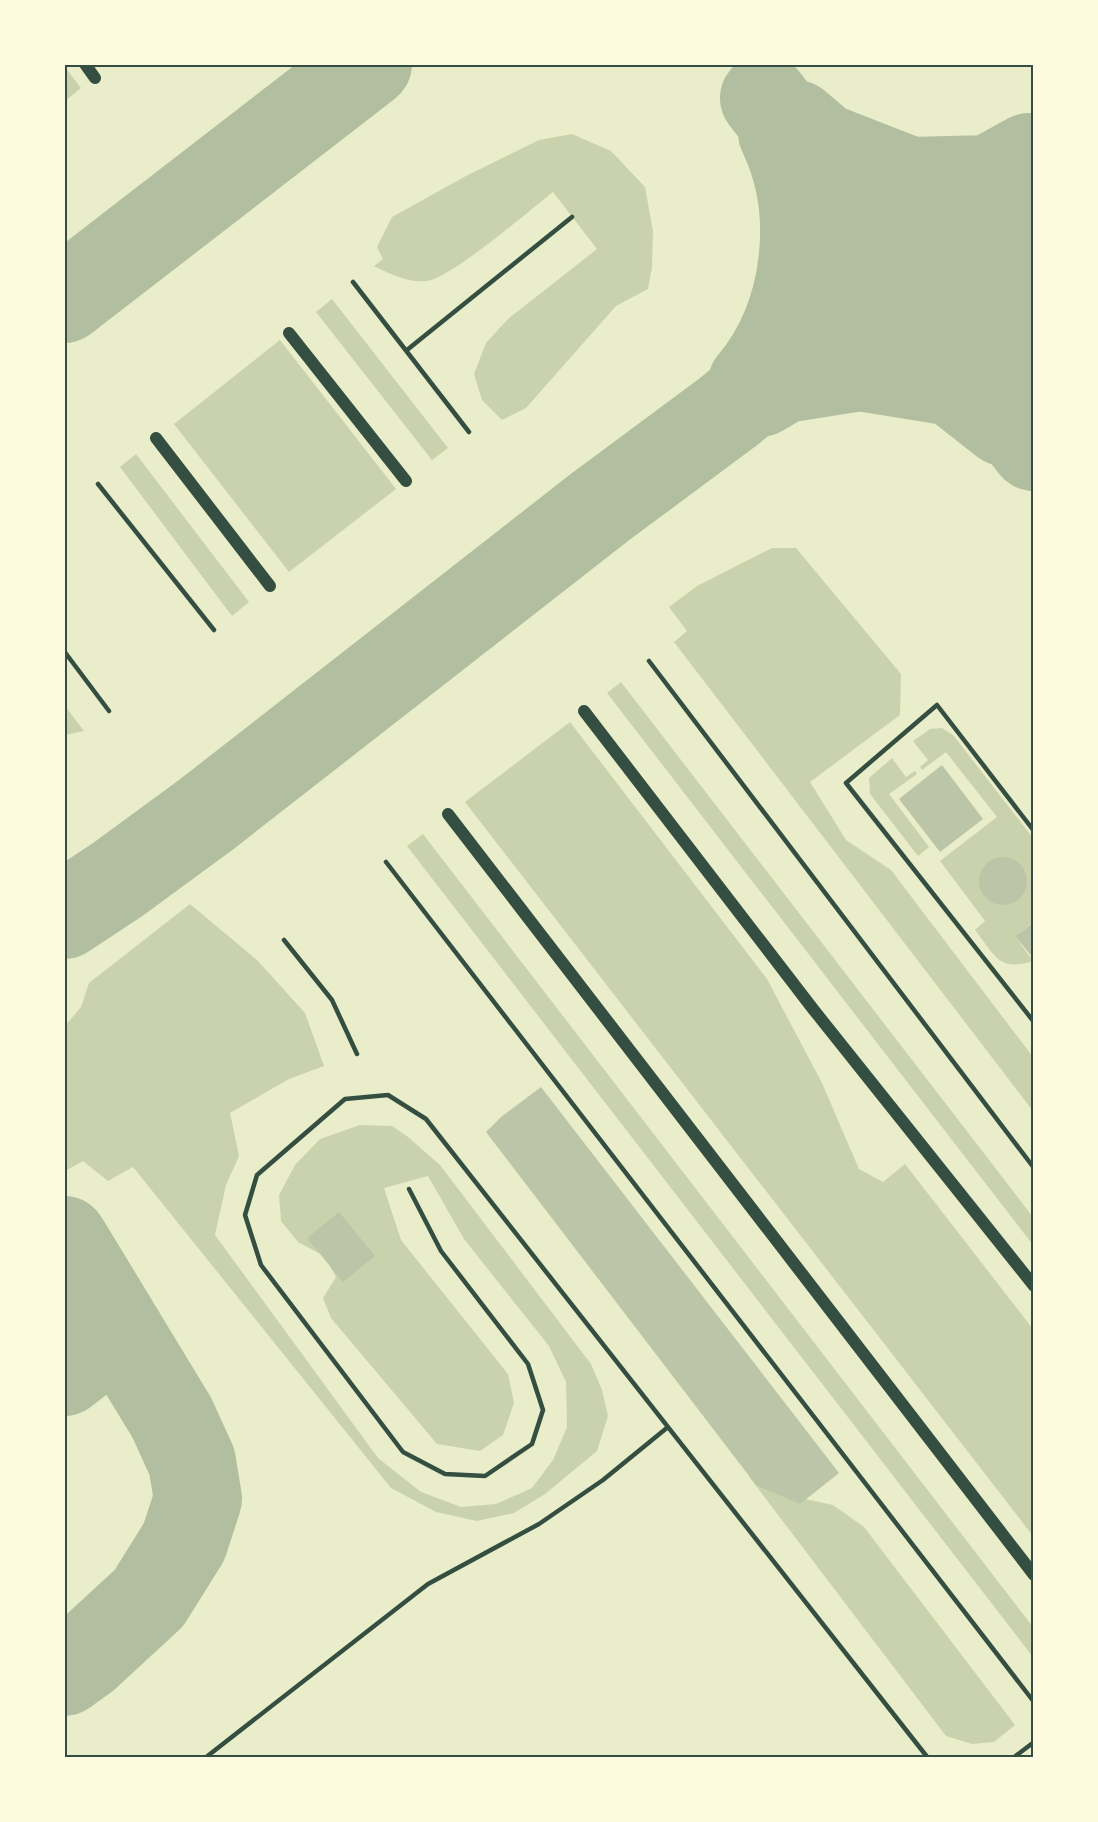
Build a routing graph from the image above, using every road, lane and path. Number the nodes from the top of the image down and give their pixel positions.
1 (85, 64) edge
2 (95, 78) dead end
3 (572, 217) dead end
4 (354, 282) dead end
5 (289, 333) dead end
6 (406, 350) junction
7 (469, 432) dead end
8 (156, 438) dead end
9 (406, 481) dead end
10 (98, 484) dead end
11 (270, 586) dead end
12 (214, 630) dead end
13 (64, 651) edge
14 (649, 662) dead end
15 (109, 711) dead end
16 (584, 711) dead end
17 (448, 814) dead end
18 (1034, 831) edge
19 (386, 862) dead end
20 (284, 940) dead end
21 (1034, 1022) edge
22 (357, 1054) dead end
23 (1034, 1168) edge
24 (409, 1189) dead end
25 (1034, 1286) edge
26 (668, 1427) junction
27 (1034, 1575) edge
28 (1034, 1701) edge
29 (1034, 1742) edge
30 (204, 1758) edge
31 (928, 1758) edge
32 (1014, 1758) edge

1 - 2 main road
3 - 6 lane
4 - 6 lane
5 - 9 main road
6 - 7 lane
8 - 11 main road
10 - 12 lane
13 - 15 lane
14 - 23 lane
16 - 25 main road
17 - 27 main road
18 - 21 lane
19 - 28 lane
20 - 22 lane
24 - 26 lane
26 - 30 lane
26 - 31 lane
29 - 32 lane

